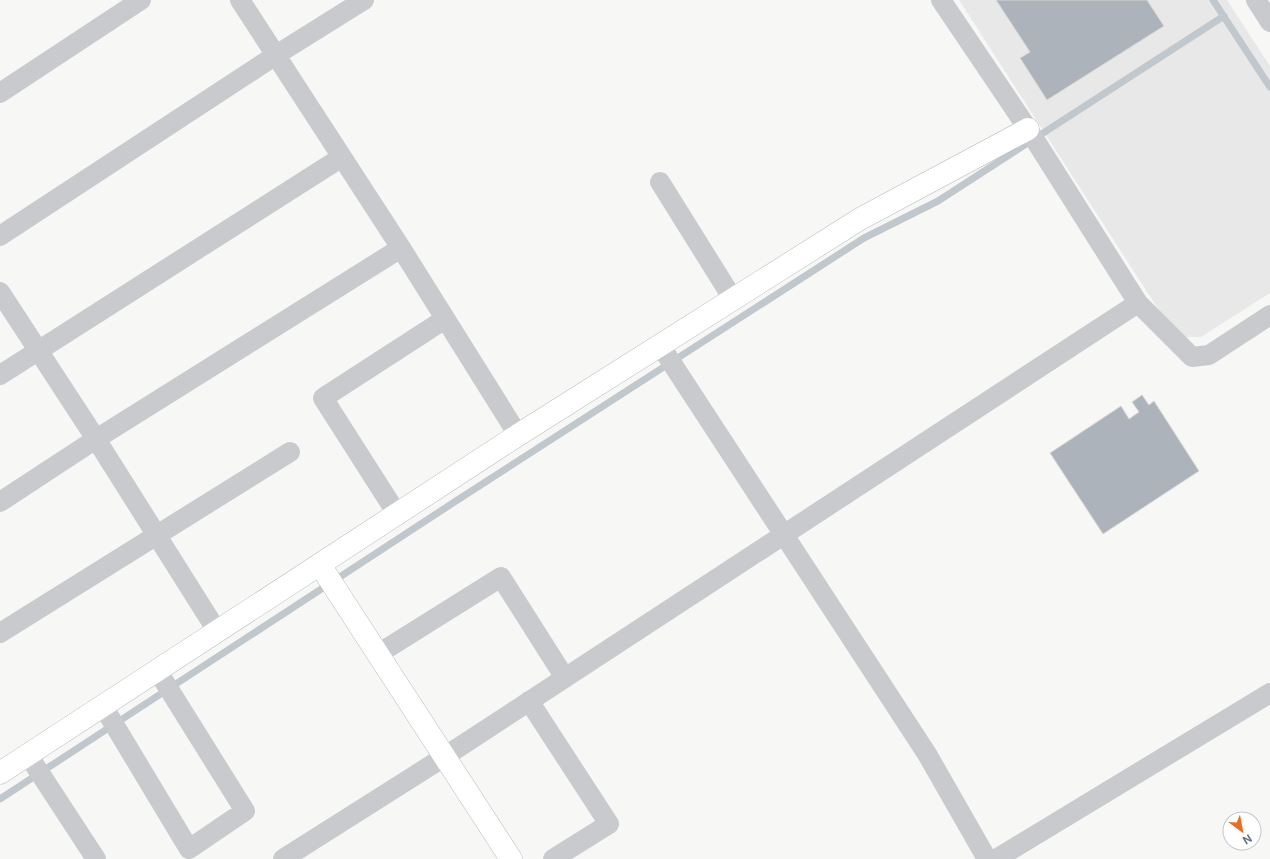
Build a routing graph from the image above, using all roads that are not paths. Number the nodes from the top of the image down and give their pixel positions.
1 (141, 0) edge
2 (240, 0) edge
3 (364, 0) edge
4 (942, 0) edge
5 (1256, 0) edge
6 (1270, 22) edge
7 (276, 55) junction
8 (0, 93) edge
9 (1028, 129) junction
10 (342, 157) junction
11 (660, 182) dead end
12 (0, 236) edge
13 (401, 248) junction
14 (0, 292) edge
15 (733, 300) junction
16 (1138, 303) junction
17 (1270, 315) edge
18 (446, 319) junction
19 (660, 345) junction
20 (38, 350) junction
21 (0, 375) edge
22 (518, 434) junction
23 (96, 439) junction
24 (290, 452) dead end
25 (0, 502) edge
26 (397, 514) junction
27 (157, 535) junction
28 (783, 535) junction
29 (320, 565) junction
30 (217, 630) junction
31 (0, 633) edge
32 (378, 654) junction
33 (157, 670) junction
34 (564, 678) junction
35 (1270, 693) edge
36 (529, 701) junction
37 (103, 706) junction
38 (28, 755) junction
39 (444, 757) junction
40 (0, 773) edge
41 (96, 859) edge
42 (283, 859) edge
43 (511, 859) edge
44 (553, 859) edge
45 (987, 859) edge
46 (996, 859) edge

1 - 8 street
2 - 7 street
3 - 7 street
4 - 9 street
5 - 6 street
7 - 10 street
7 - 12 street
9 - 15 street
9 - 16 street
10 - 13 street
10 - 20 street
11 - 15 street
13 - 18 street
13 - 23 street
14 - 20 street
15 - 19 street
16 - 17 street
16 - 28 street
18 - 22 street
18 - 26 street
19 - 22 street
19 - 28 street
20 - 21 street
20 - 23 street
22 - 26 street
23 - 25 street
23 - 27 street
24 - 27 street
26 - 29 street
27 - 30 street
27 - 31 street
28 - 34 street
28 - 45 street
29 - 30 street
29 - 32 street
30 - 33 street
32 - 34 street
32 - 39 street
33 - 37 street
33 - 37 street
34 - 36 street
35 - 46 street
36 - 39 street
36 - 44 street
37 - 38 street
38 - 40 street
38 - 41 street
39 - 42 street
39 - 43 street

